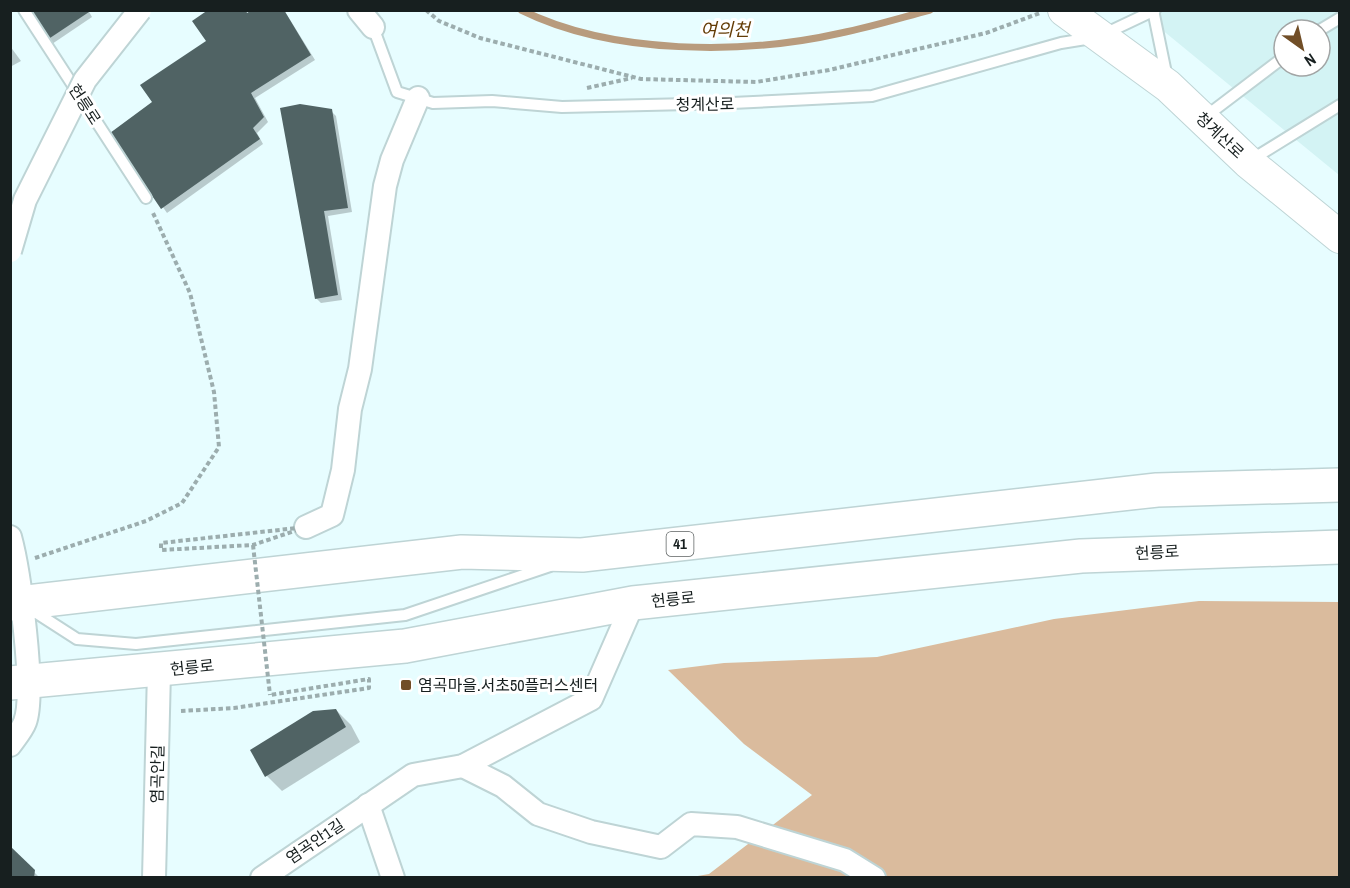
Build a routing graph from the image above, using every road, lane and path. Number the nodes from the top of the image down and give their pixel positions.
1 (24, 10) edge
2 (140, 10) edge
3 (358, 10) edge
4 (426, 10) edge
5 (1154, 11) edge
6 (1060, 12) edge
7 (374, 27) joint
8 (1098, 37) junction
9 (1272, 66) edge
10 (1168, 86) junction
11 (418, 98) junction
12 (1340, 105) edge
13 (1202, 119) junction
14 (1248, 162) junction
15 (146, 198) joint
16 (1340, 237) edge
17 (10, 250) edge
18 (1340, 485) edge
19 (306, 527) junction
20 (10, 537) edge
21 (253, 544) junction
22 (1340, 547) edge
23 (582, 555) junction
24 (14, 561) edge
25 (16, 603) edge
26 (633, 603) junction
27 (159, 670) junction
28 (17, 678) edge
29 (158, 713) junction
30 (10, 745) edge
31 (463, 766) junction
32 (368, 805) junction
33 (154, 878) edge
34 (262, 878) edge
35 (393, 878) edge
36 (874, 878) edge

1 - 15 lane, 헌릉로
2 - 17 street, bridge
3 - 7 street, 청계산로
4 - 6 path
5 - 8 lane
5 - 10 lane
6 - 8 main road, 청계산로
7 - 11 lane, 청계산로
8 - 10 main road, 청계산로
8 - 11 lane, 청계산로
9 - 13 lane
10 - 13 main road, 청계산로
11 - 19 street
12 - 14 lane
13 - 14 main road, 청계산로
14 - 16 main road, 청계산로
15 - 24 path
18 - 23 main road, 41
19 - 21 path
19 - 21 path
20 - 24 street
21 - 29 path, bridge
22 - 26 main road, 헌릉로
23 - 25 main road, 41
23 - 25 lane
24 - 25 street
25 - 28 street
26 - 27 main road, 헌릉로
26 - 31 street
27 - 28 main road, 헌릉로
27 - 29 street, 염곡안길
28 - 30 street
29 - 33 street, 염곡안길
31 - 32 street, 염곡안1길
31 - 36 street
32 - 34 street, 염곡안1길
32 - 35 street

